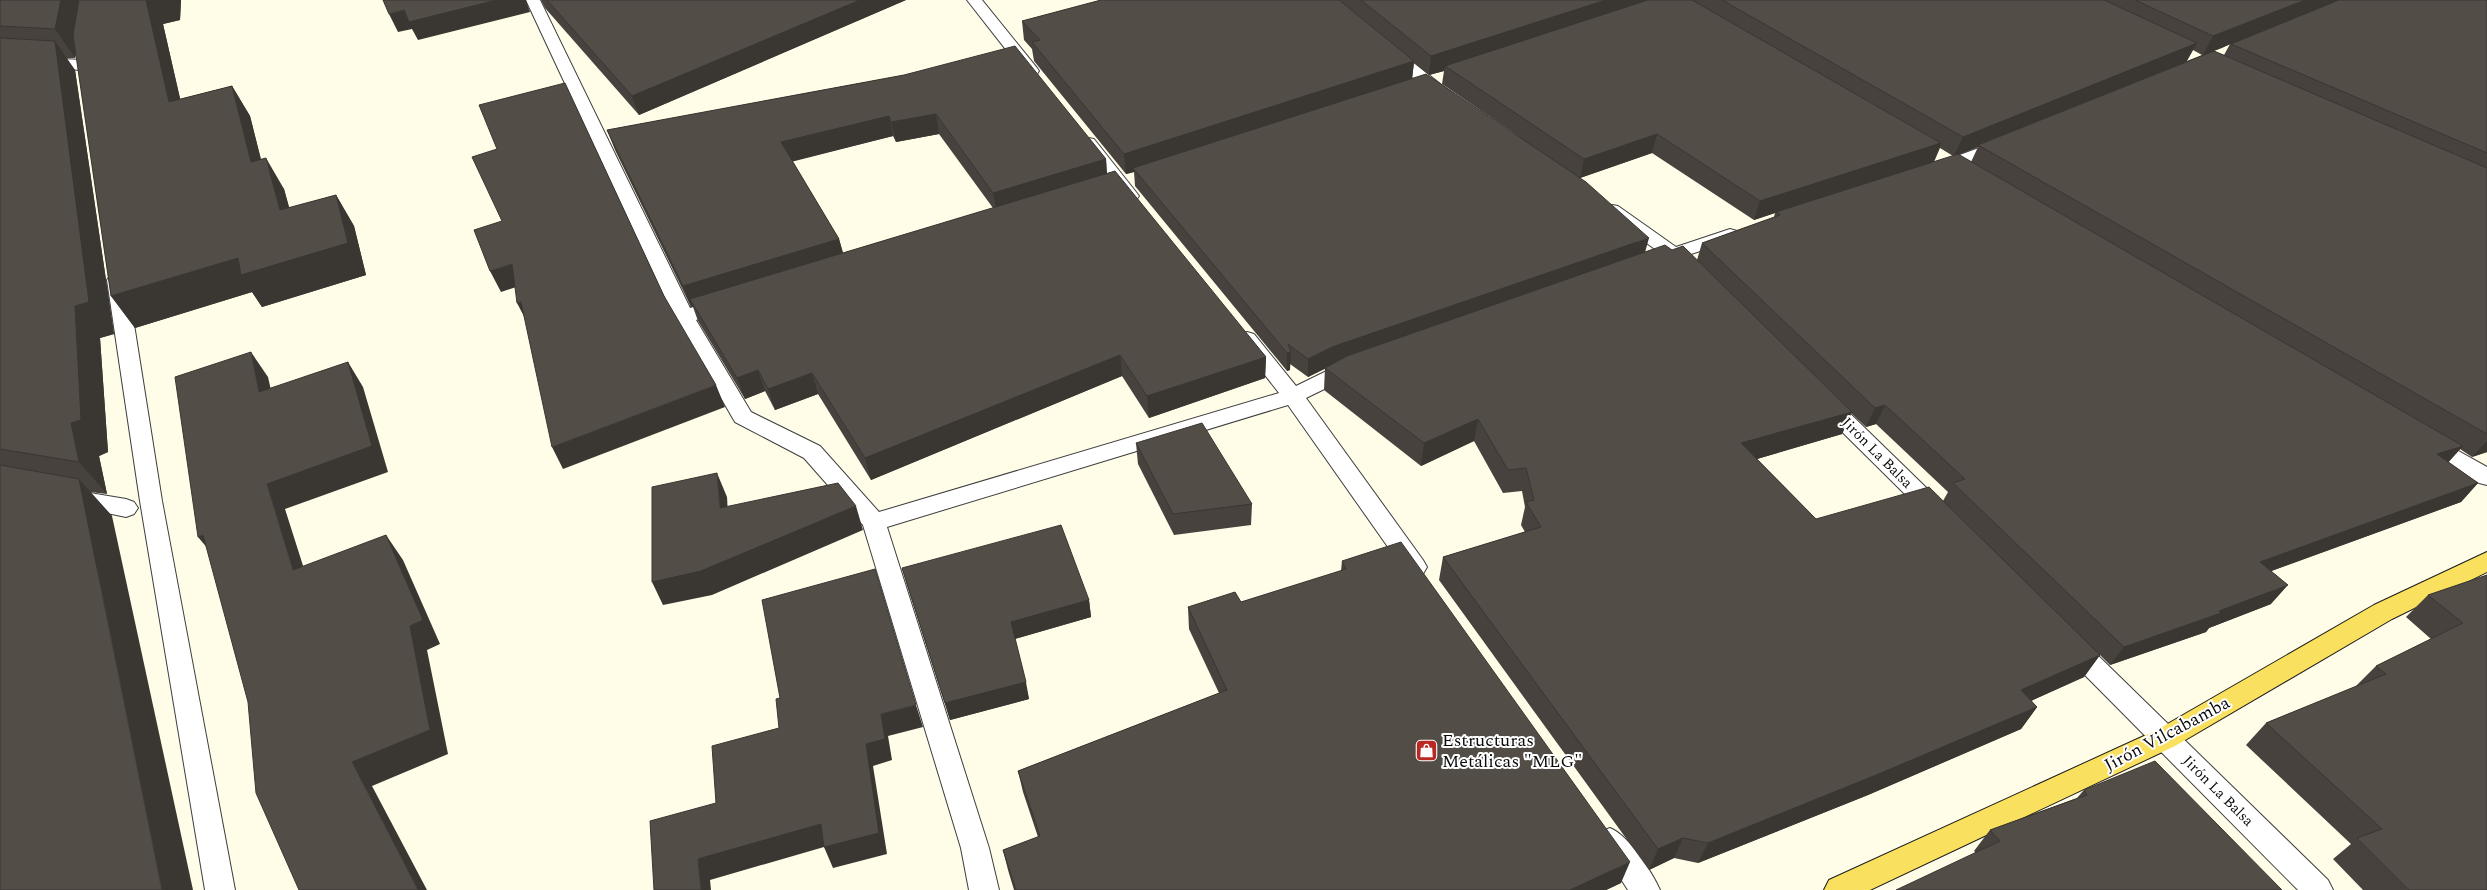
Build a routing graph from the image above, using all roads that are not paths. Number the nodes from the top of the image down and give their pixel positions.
1 (533, 0) edge
2 (974, 0) edge
3 (1374, 39) edge
4 (87, 43) edge
5 (0, 61) edge
6 (83, 65) junction
7 (1450, 76) edge
8 (1042, 85) edge
9 (1421, 86) junction
10 (87, 88) edge
11 (1460, 106) edge
12 (1076, 128) edge
13 (2019, 137) edge
14 (1932, 152) edge
15 (1953, 164) junction
16 (1923, 174) edge
17 (1973, 176) edge
18 (1597, 200) edge
19 (1140, 207) edge
20 (1750, 229) edge
21 (1675, 253) junction
22 (113, 260) edge
23 (1637, 266) edge
24 (1697, 275) edge
25 (744, 298) edge
26 (684, 317) junction
27 (1233, 323) edge
28 (1368, 361) edge
29 (1810, 387) edge
30 (1293, 396) junction
31 (2412, 433) edge
32 (2487, 477) edge
33 (55, 495) edge
34 (126, 508) dead end
35 (874, 522) junction
36 (1951, 526) edge
37 (2487, 561) edge
38 (1427, 584) edge
39 (2059, 632) edge
40 (2166, 738) junction
41 (1599, 825) edge
42 (220, 890) edge
43 (984, 890) edge
44 (1645, 890) edge
45 (1839, 890) edge
46 (2318, 890) edge

1 - 26 street
2 - 8 street
3 - 9 street
4 - 6 street
5 - 6 street
6 - 10 street
7 - 9 street
9 - 11 street
12 - 19 street
13 - 15 street
14 - 15 street
15 - 16 street
15 - 17 street
18 - 21 street
20 - 21 street
21 - 23 street
21 - 24 street
22 - 42 street
25 - 26 street
26 - 35 street
27 - 30 street
28 - 30 street
29 - 36 street, Jirón La Balsa
30 - 35 street
30 - 38 street
31 - 32 street
33 - 34 street
35 - 43 street
37 - 40 main road, Jirón Vilcabamba
39 - 40 street, Jirón La Balsa
40 - 45 main road, Jirón Vilcabamba
40 - 46 street, Jirón La Balsa
41 - 44 street

